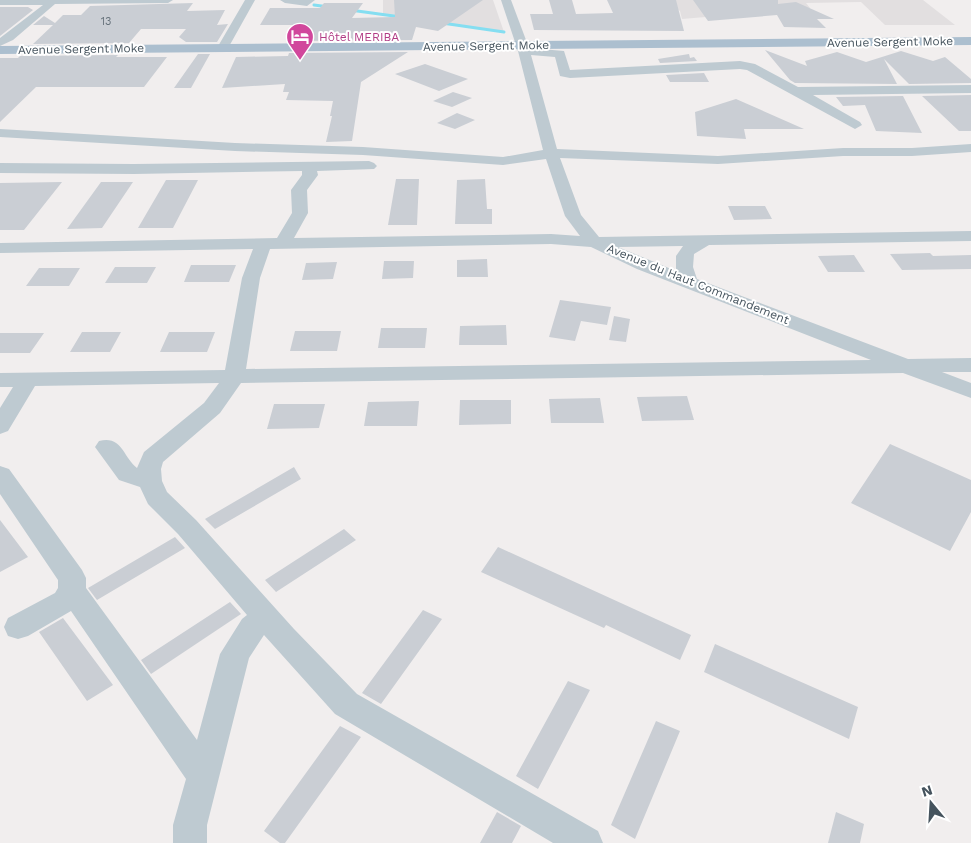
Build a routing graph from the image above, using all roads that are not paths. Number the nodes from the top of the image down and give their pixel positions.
1 (168, 0) edge
2 (250, 0) edge
3 (286, 0) edge
4 (310, 0) edge
5 (506, 0) edge
6 (0, 2) edge
7 (52, 2) junction
8 (971, 41) edge
9 (3, 46) edge
10 (223, 48) junction
11 (522, 48) junction
12 (971, 89) edge
13 (796, 91) junction
14 (855, 125) dead end
15 (0, 133) edge
16 (971, 148) edge
17 (551, 153) junction
18 (434, 156) junction
19 (309, 166) junction
20 (0, 168) edge
21 (971, 228) edge
22 (971, 236) edge
23 (591, 238) junction
24 (707, 240) junction
25 (263, 244) junction
26 (282, 244) junction
27 (0, 248) edge
28 (689, 283) junction
29 (971, 365) edge
30 (909, 366) junction
31 (234, 378) junction
32 (0, 380) edge
33 (27, 381) junction
34 (971, 391) edge
35 (0, 426) edge
36 (106, 447) dead end
37 (0, 475) edge
38 (150, 482) junction
39 (72, 590) junction
40 (266, 616) junction
41 (18, 627) dead end
42 (203, 776) junction
43 (190, 843) edge
44 (586, 843) edge

1 - 7 street
2 - 10 street
3 - 4 street
5 - 11 street
6 - 7 street
7 - 9 street
8 - 11 main road, Avenue Sergent Moke
9 - 10 main road, Avenue Sergent Moke
10 - 11 main road, Avenue Sergent Moke
11 - 13 street
11 - 17 street
12 - 13 street
13 - 14 street
15 - 18 street
16 - 17 street
17 - 18 street
17 - 23 street
18 - 19 street
19 - 20 street
19 - 26 street
21 - 23 street
22 - 24 street
23 - 24 street
23 - 26 street
23 - 28 street, Avenue du Haut Commandement
24 - 28 street
25 - 26 street
25 - 27 street
25 - 31 street
28 - 30 street, Avenue du Haut Commandement
29 - 30 street
30 - 31 street
30 - 34 street, Avenue du Haut Commandement
31 - 33 street
31 - 38 street
32 - 33 street
33 - 35 street
36 - 38 street
37 - 39 street
38 - 40 street
39 - 41 street
39 - 42 street
40 - 42 street
40 - 44 street
42 - 43 street

